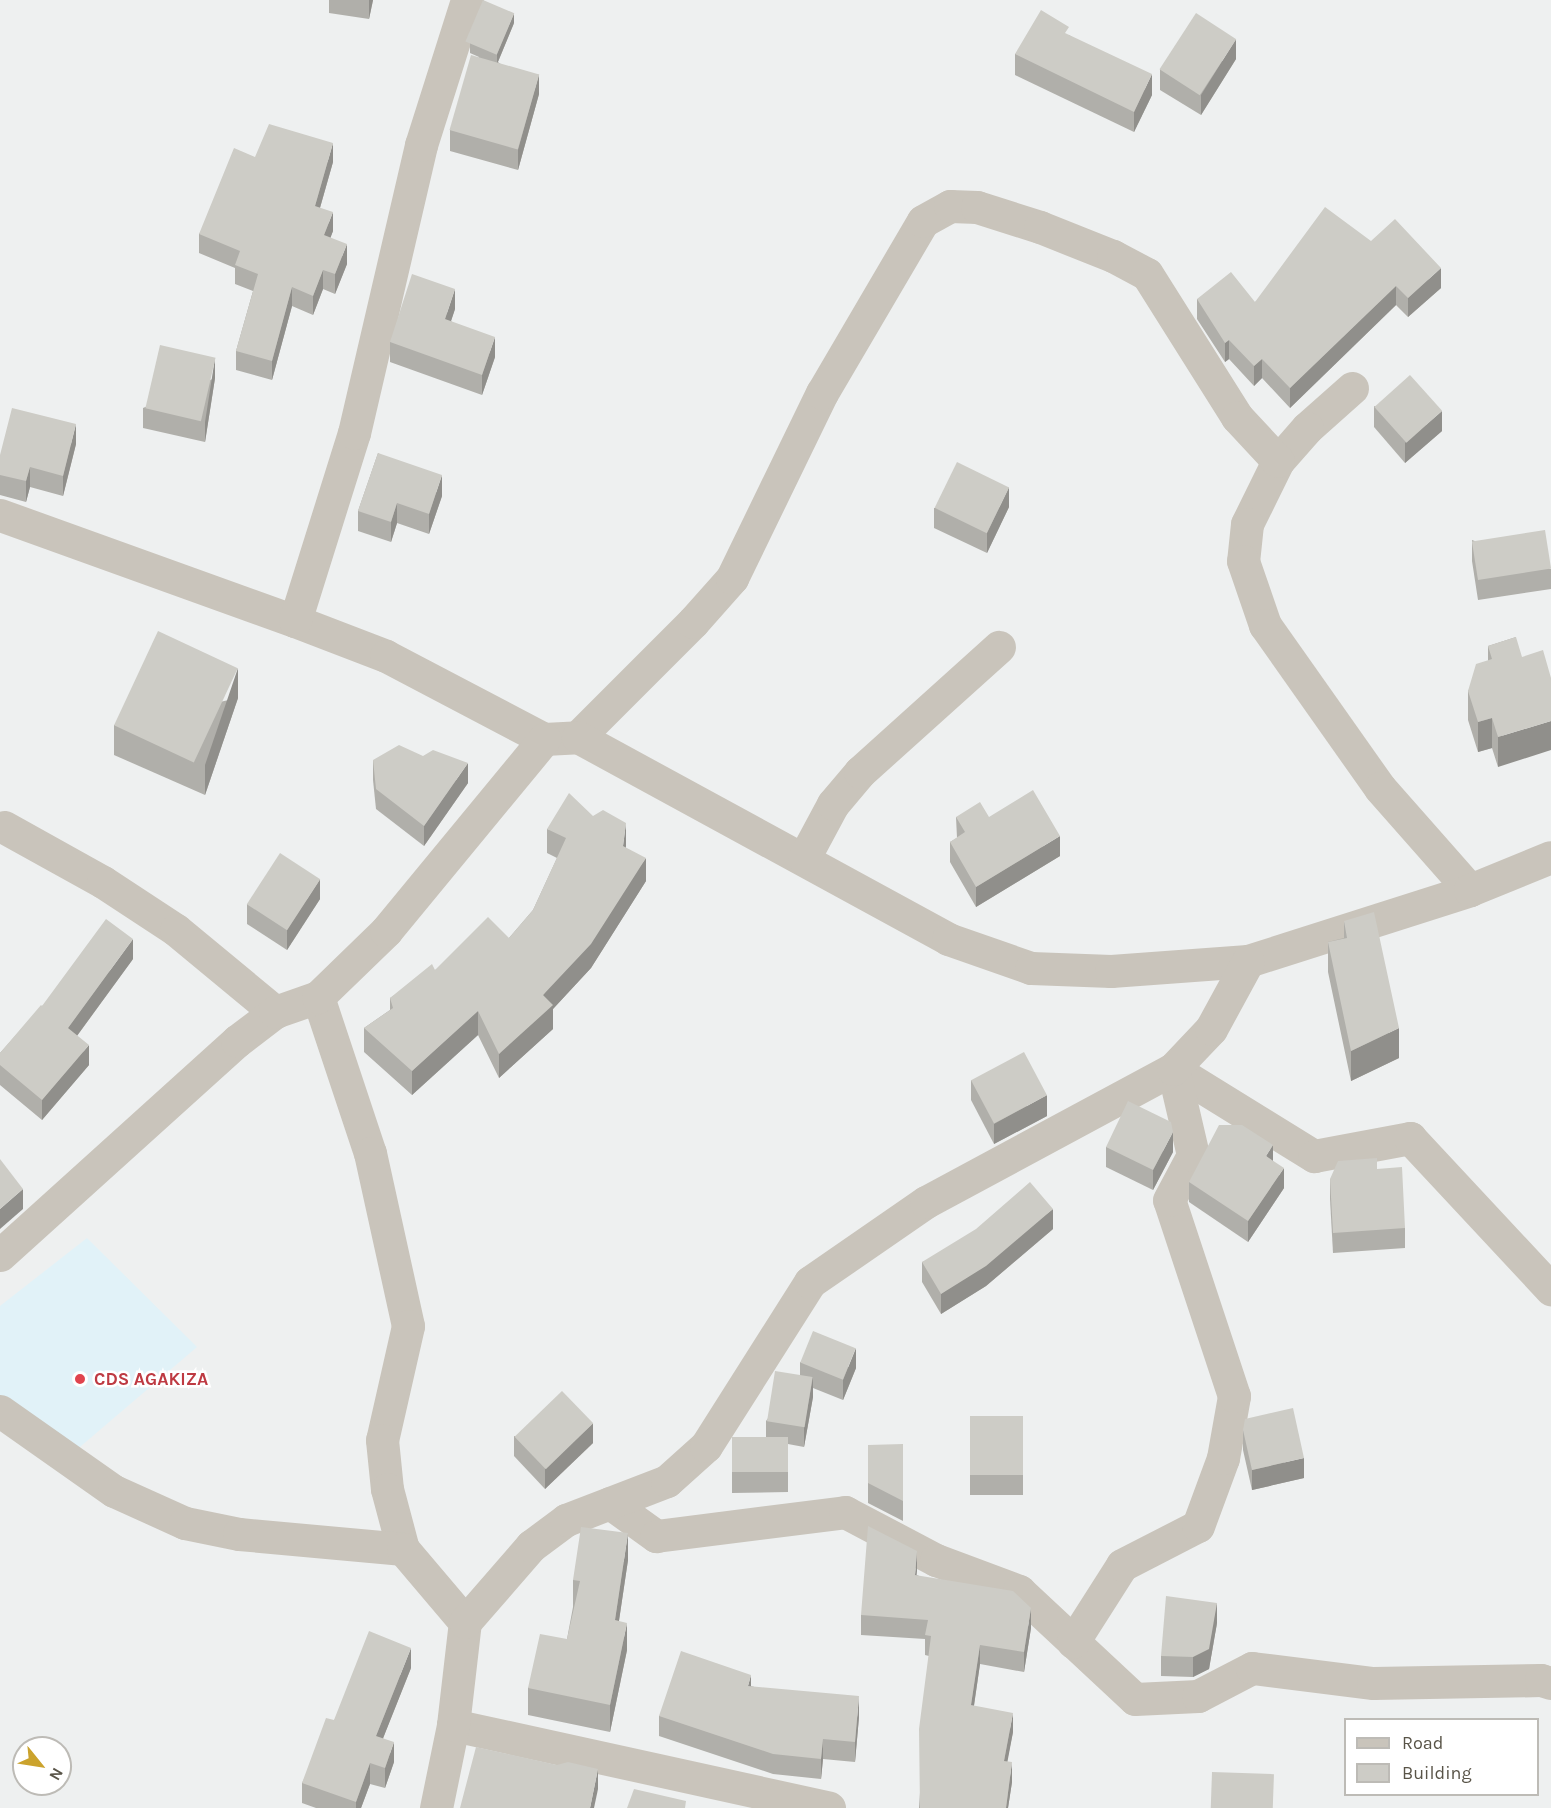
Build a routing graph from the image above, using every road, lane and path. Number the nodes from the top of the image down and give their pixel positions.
1 (467, 0) edge
2 (1352, 388) dead end
3 (1278, 461) junction
4 (0, 515) edge
5 (295, 621) junction
6 (999, 646) dead end
7 (578, 737) junction
8 (544, 739) junction
9 (4, 827) dead end
10 (1551, 857) edge
11 (804, 858) junction
12 (1470, 890) junction
13 (1248, 961) junction
14 (318, 996) junction
15 (275, 1012) junction
16 (1173, 1069) junction
17 (0, 1255) edge
18 (1551, 1289) edge
19 (0, 1411) edge
20 (610, 1503) junction
21 (402, 1549) junction
22 (465, 1622) junction
23 (1073, 1642) junction
24 (1551, 1683) edge
25 (453, 1725) junction
26 (436, 1808) edge
27 (829, 1808) edge

1 - 5 street
2 - 3 street
3 - 7 street
3 - 12 street
4 - 5 street
5 - 8 street
6 - 11 street
7 - 8 street
7 - 11 street
8 - 14 street
9 - 15 street
10 - 12 street
11 - 13 street
12 - 13 street
13 - 16 street
14 - 15 street
14 - 21 street
15 - 17 street
16 - 18 street
16 - 20 street
16 - 23 street
19 - 21 street
20 - 22 street
20 - 23 street
21 - 22 street
22 - 25 street
23 - 24 street
25 - 26 street
25 - 27 street

